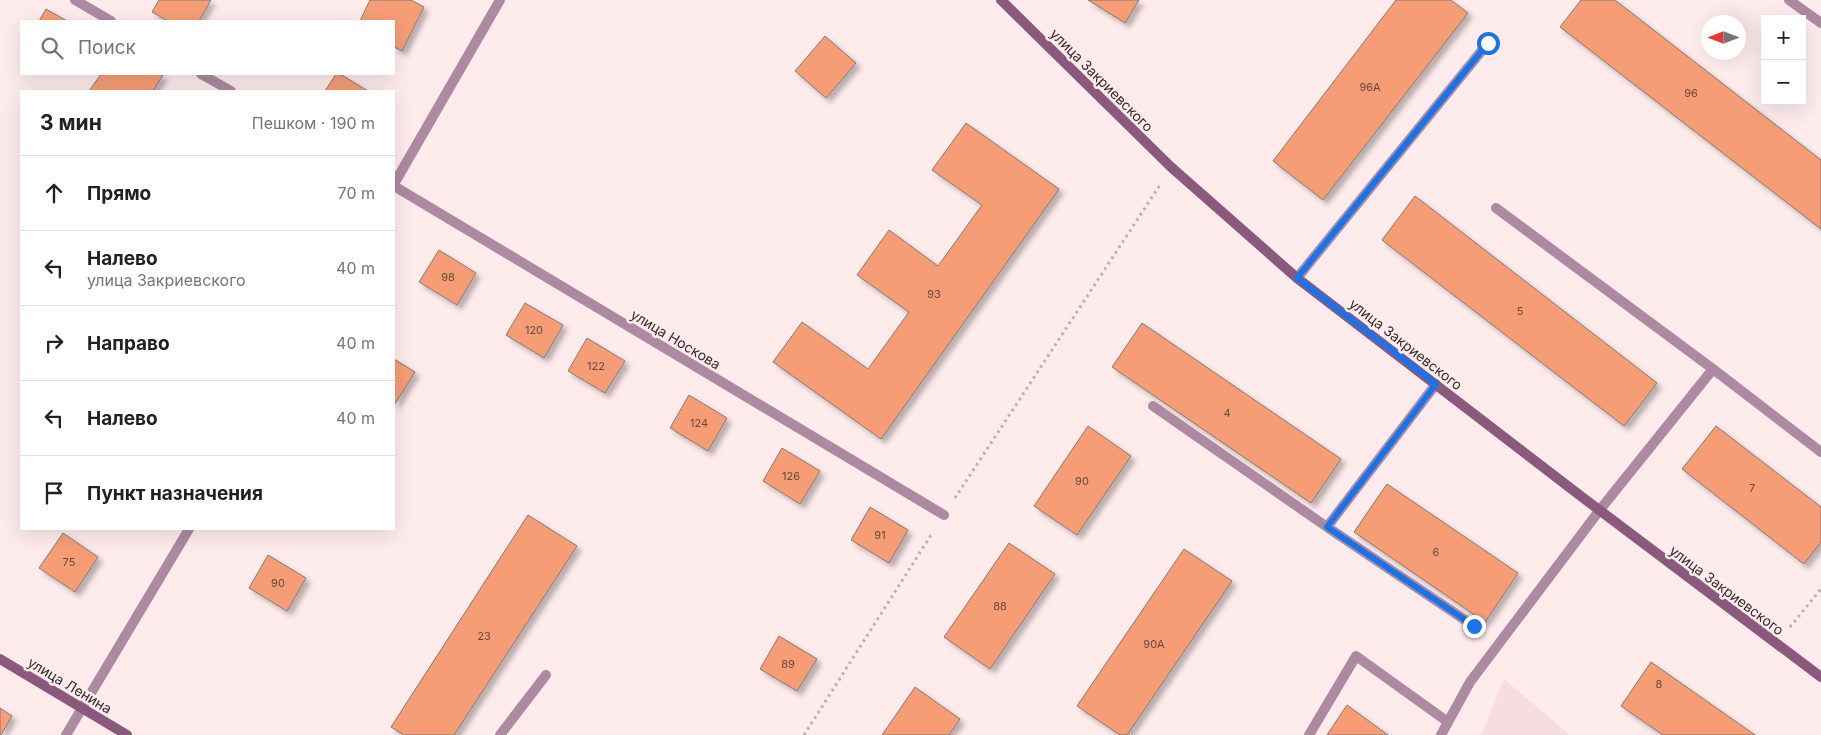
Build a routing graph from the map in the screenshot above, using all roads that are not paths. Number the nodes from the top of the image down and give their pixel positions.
1 (75, 0) edge
2 (500, 0) edge
3 (1001, 0) edge
4 (1789, 0) edge
5 (109, 20) edge
6 (1821, 22) edge
7 (1488, 43) dead end
8 (203, 75) edge
9 (229, 90) edge
10 (395, 183) edge
11 (395, 186) edge
12 (1496, 208) dead end
13 (1297, 278) junction
14 (1713, 370) junction
15 (1436, 384) junction
16 (1153, 406) dead end
17 (1821, 452) edge
18 (1599, 510) junction
19 (944, 515) road end
20 (1327, 527) junction
21 (188, 530) edge
22 (1474, 626) dead end
23 (0, 659) edge
24 (546, 675) dead end
25 (1821, 677) edge
26 (82, 709) junction
27 (1448, 722) junction
28 (66, 735) edge
29 (127, 735) edge
30 (500, 735) edge
31 (1309, 735) edge
32 (1440, 735) edge

1 - 5 street
2 - 10 street
3 - 13 main road, улица Закриевского
4 - 6 street
7 - 13 street
8 - 9 street
11 - 19 street, улица Носкова
12 - 14 street
13 - 15 main road, улица Закриевского
14 - 17 street
14 - 18 street
15 - 18 main road, улица Закриевского
15 - 20 street
16 - 20 street
18 - 25 main road, улица Закриевского
18 - 27 street
20 - 22 street
21 - 26 street
23 - 26 main road, улица Ленина
24 - 30 street
26 - 28 street
26 - 29 main road, улица Ленина
27 - 31 street
27 - 32 street

